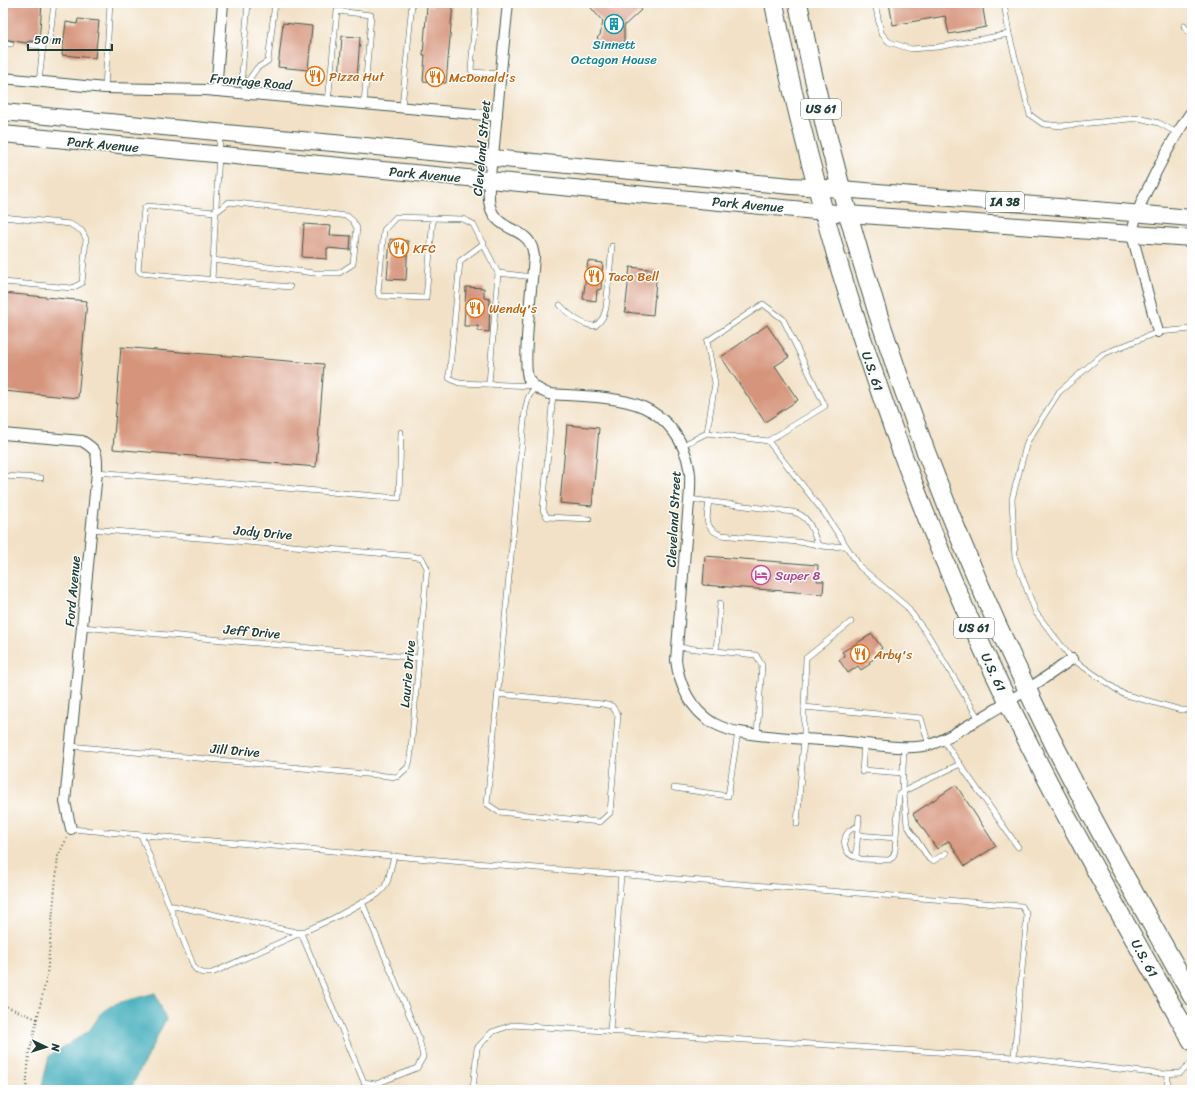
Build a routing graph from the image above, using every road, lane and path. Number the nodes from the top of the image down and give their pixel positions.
1 (54, 3) edge
2 (110, 3) edge
3 (223, 3) edge
4 (248, 3) edge
5 (275, 3) edge
6 (412, 3) edge
7 (476, 3) edge
8 (508, 3) edge
9 (774, 3) edge
10 (798, 3) edge
11 (875, 3) edge
12 (1004, 3) edge
13 (1184, 26) dead end
14 (1010, 34) junction
15 (1192, 36) edge
16 (3, 43) edge
17 (11, 44) dead end
18 (29, 45) dead end
19 (43, 46) junction
20 (501, 74) junction
21 (3, 78) edge
22 (39, 82) junction
23 (105, 88) junction
24 (244, 89) junction
25 (216, 91) junction
26 (328, 102) junction
27 (364, 105) junction
28 (402, 108) junction
29 (3, 112) edge
30 (1192, 112) edge
31 (497, 116) junction
32 (220, 132) junction
33 (1177, 133) junction
34 (3, 134) edge
35 (218, 154) junction
36 (492, 157) junction
37 (490, 180) junction
38 (817, 188) junction
39 (841, 189) junction
40 (823, 211) junction
41 (216, 212) junction
42 (1136, 213) junction
43 (847, 214) junction
44 (3, 217) edge
45 (433, 218) junction
46 (1192, 218) edge
47 (1132, 235) junction
48 (1192, 238) edge
49 (484, 243) junction
50 (612, 246) dead end
51 (213, 260) junction
52 (498, 273) junction
53 (533, 277) junction
54 (212, 280) junction
55 (3, 282) edge
56 (290, 287) dead end
57 (560, 305) dead end
58 (1192, 329) edge
59 (1158, 332) junction
60 (489, 384) junction
61 (534, 386) junction
62 (554, 394) junction
63 (401, 432) dead end
64 (706, 433) junction
65 (3, 434) edge
66 (768, 441) junction
67 (683, 445) junction
68 (97, 472) junction
69 (3, 476) edge
70 (41, 478) dead end
71 (689, 499) junction
72 (708, 501) junction
73 (589, 520) dead end
74 (91, 529) junction
75 (818, 545) junction
76 (846, 546) junction
77 (427, 568) joint
78 (720, 603) dead end
79 (851, 622) dead end
80 (82, 627) junction
81 (676, 647) junction
82 (716, 651) junction
83 (419, 658) junction
84 (1072, 660) junction
85 (1027, 689) junction
86 (497, 694) junction
87 (1008, 702) junction
88 (804, 707) junction
89 (1192, 710) edge
90 (979, 719) junction
91 (738, 732) junction
92 (756, 735) junction
93 (804, 739) junction
94 (942, 740) junction
95 (864, 744) junction
96 (929, 745) junction
97 (70, 746) junction
98 (904, 747) junction
99 (960, 764) junction
100 (903, 773) junction
101 (397, 777) joint
102 (674, 788) dead end
103 (902, 792) junction
104 (859, 817) dead end
105 (797, 824) dead end
106 (858, 826) junction
107 (71, 829) junction
108 (141, 835) junction
109 (858, 835) junction
110 (896, 838) junction
111 (1018, 847) dead end
112 (946, 854) dead end
113 (394, 856) junction
114 (856, 857) junction
115 (621, 874) junction
116 (362, 902) junction
117 (169, 905) junction
118 (301, 933) junction
119 (1192, 996) edge
120 (3, 1005) edge
121 (37, 1019) junction
122 (610, 1032) junction
123 (1192, 1041) edge
124 (1014, 1057) junction
125 (1192, 1063) edge
126 (1168, 1074) junction
127 (26, 1090) edge
128 (474, 1090) edge
129 (1167, 1090) edge

1 - 19 lane
2 - 23 lane
3 - 25 street
4 - 24 lane
5 - 24 lane
6 - 28 lane
7 - 20 lane
8 - 20 street, Cleveland Street
9 - 38 highway, US 61
10 - 39 highway, US 61
11 - 14 lane
12 - 14 lane
13 - 15 lane
14 - 33 lane
16 - 17 lane
18 - 19 lane
19 - 22 lane
20 - 31 street, Cleveland Street
21 - 22 street, Frontage Road
22 - 23 street, Frontage Road
23 - 25 street, Frontage Road
24 - 25 street, Frontage Road
24 - 26 street, Frontage Road
26 - 27 street, Frontage Road
26 - 27 lane
27 - 28 street, Frontage Road
28 - 31 street, Frontage Road
29 - 32 main road, Park Avenue
30 - 33 street
31 - 36 street, Cleveland Street
32 - 35 lane
32 - 36 main road, Park Avenue
33 - 42 street
34 - 35 main road, Park Avenue
35 - 37 main road, Park Avenue
35 - 41 lane
36 - 37 street, Cleveland Street
36 - 38 main road, Park Avenue
37 - 40 main road, Park Avenue
37 - 53 street, Cleveland Street
38 - 39 main road, IA 38
38 - 40 highway, U.S. 61 / US 61
39 - 42 main road, IA 38
39 - 43 highway, US 61
40 - 43 main road, Park Avenue
40 - 87 highway, U.S. 61 / US 61
41 - 51 lane
41 - 51 lane
41 - 54 lane
42 - 46 main road, IA 38
42 - 47 street
43 - 47 main road, IA 38
43 - 85 highway, U.S. 61 / US 61
44 - 55 lane
45 - 45 lane
45 - 49 lane
47 - 48 main road, IA 38
47 - 59 street
49 - 52 lane
49 - 60 lane
50 - 57 lane
51 - 54 lane
52 - 53 lane
52 - 60 lane
53 - 61 street, Cleveland Street
54 - 56 lane
58 - 59 lane
59 - 84 lane
60 - 61 lane
61 - 62 street, Cleveland Street
61 - 86 lane
62 - 67 street, Cleveland Street
62 - 73 lane
63 - 68 lane
64 - 66 lane
64 - 66 lane
64 - 67 lane
65 - 68 street, Ford Avenue
66 - 76 lane
67 - 71 street, Cleveland Street
68 - 74 street, Ford Avenue
69 - 70 lane
71 - 72 lane
71 - 81 street, Cleveland Street
72 - 75 lane
72 - 75 lane
74 - 77 lane, Jody Drive
74 - 80 street, Ford Avenue
75 - 76 lane
76 - 90 lane
77 - 83 lane, Laurie Drive
78 - 82 lane
79 - 88 lane
80 - 83 lane, Jeff Drive
80 - 97 street, Ford Avenue
81 - 82 lane
81 - 91 street, Cleveland Street
82 - 92 lane
83 - 101 lane, Laurie Drive
84 - 85 street, Cleveland Street
84 - 89 lane
85 - 87 street, Cleveland Street
85 - 119 highway, U.S. 61 / US 61
86 - 86 lane
87 - 90 street, Cleveland Street
87 - 123 highway, U.S. 61 / US 61
88 - 93 lane
88 - 96 lane
90 - 94 street, Cleveland Street
91 - 92 street, Cleveland Street
91 - 102 lane
92 - 93 street, Cleveland Street
93 - 95 street, Cleveland Street
93 - 105 lane
94 - 96 street, Cleveland Street
94 - 99 lane
95 - 98 street, Cleveland Street
95 - 100 lane
96 - 98 street, Cleveland Street
97 - 101 lane, Jill Drive
97 - 107 street, Ford Avenue
98 - 100 lane
99 - 103 lane
99 - 111 lane
100 - 103 lane
103 - 110 lane
103 - 112 lane
104 - 106 lane
106 - 109 lane
106 - 114 lane
107 - 108 lane
107 - 121 path
108 - 113 lane
108 - 117 lane
109 - 110 lane
109 - 114 lane
110 - 114 lane
113 - 115 lane
113 - 116 lane
115 - 122 lane
115 - 124 lane
116 - 118 lane
116 - 118 lane
117 - 118 lane
117 - 118 lane
120 - 121 path
121 - 127 path
122 - 124 lane
122 - 128 lane
124 - 126 lane
125 - 126 lane
126 - 129 lane

